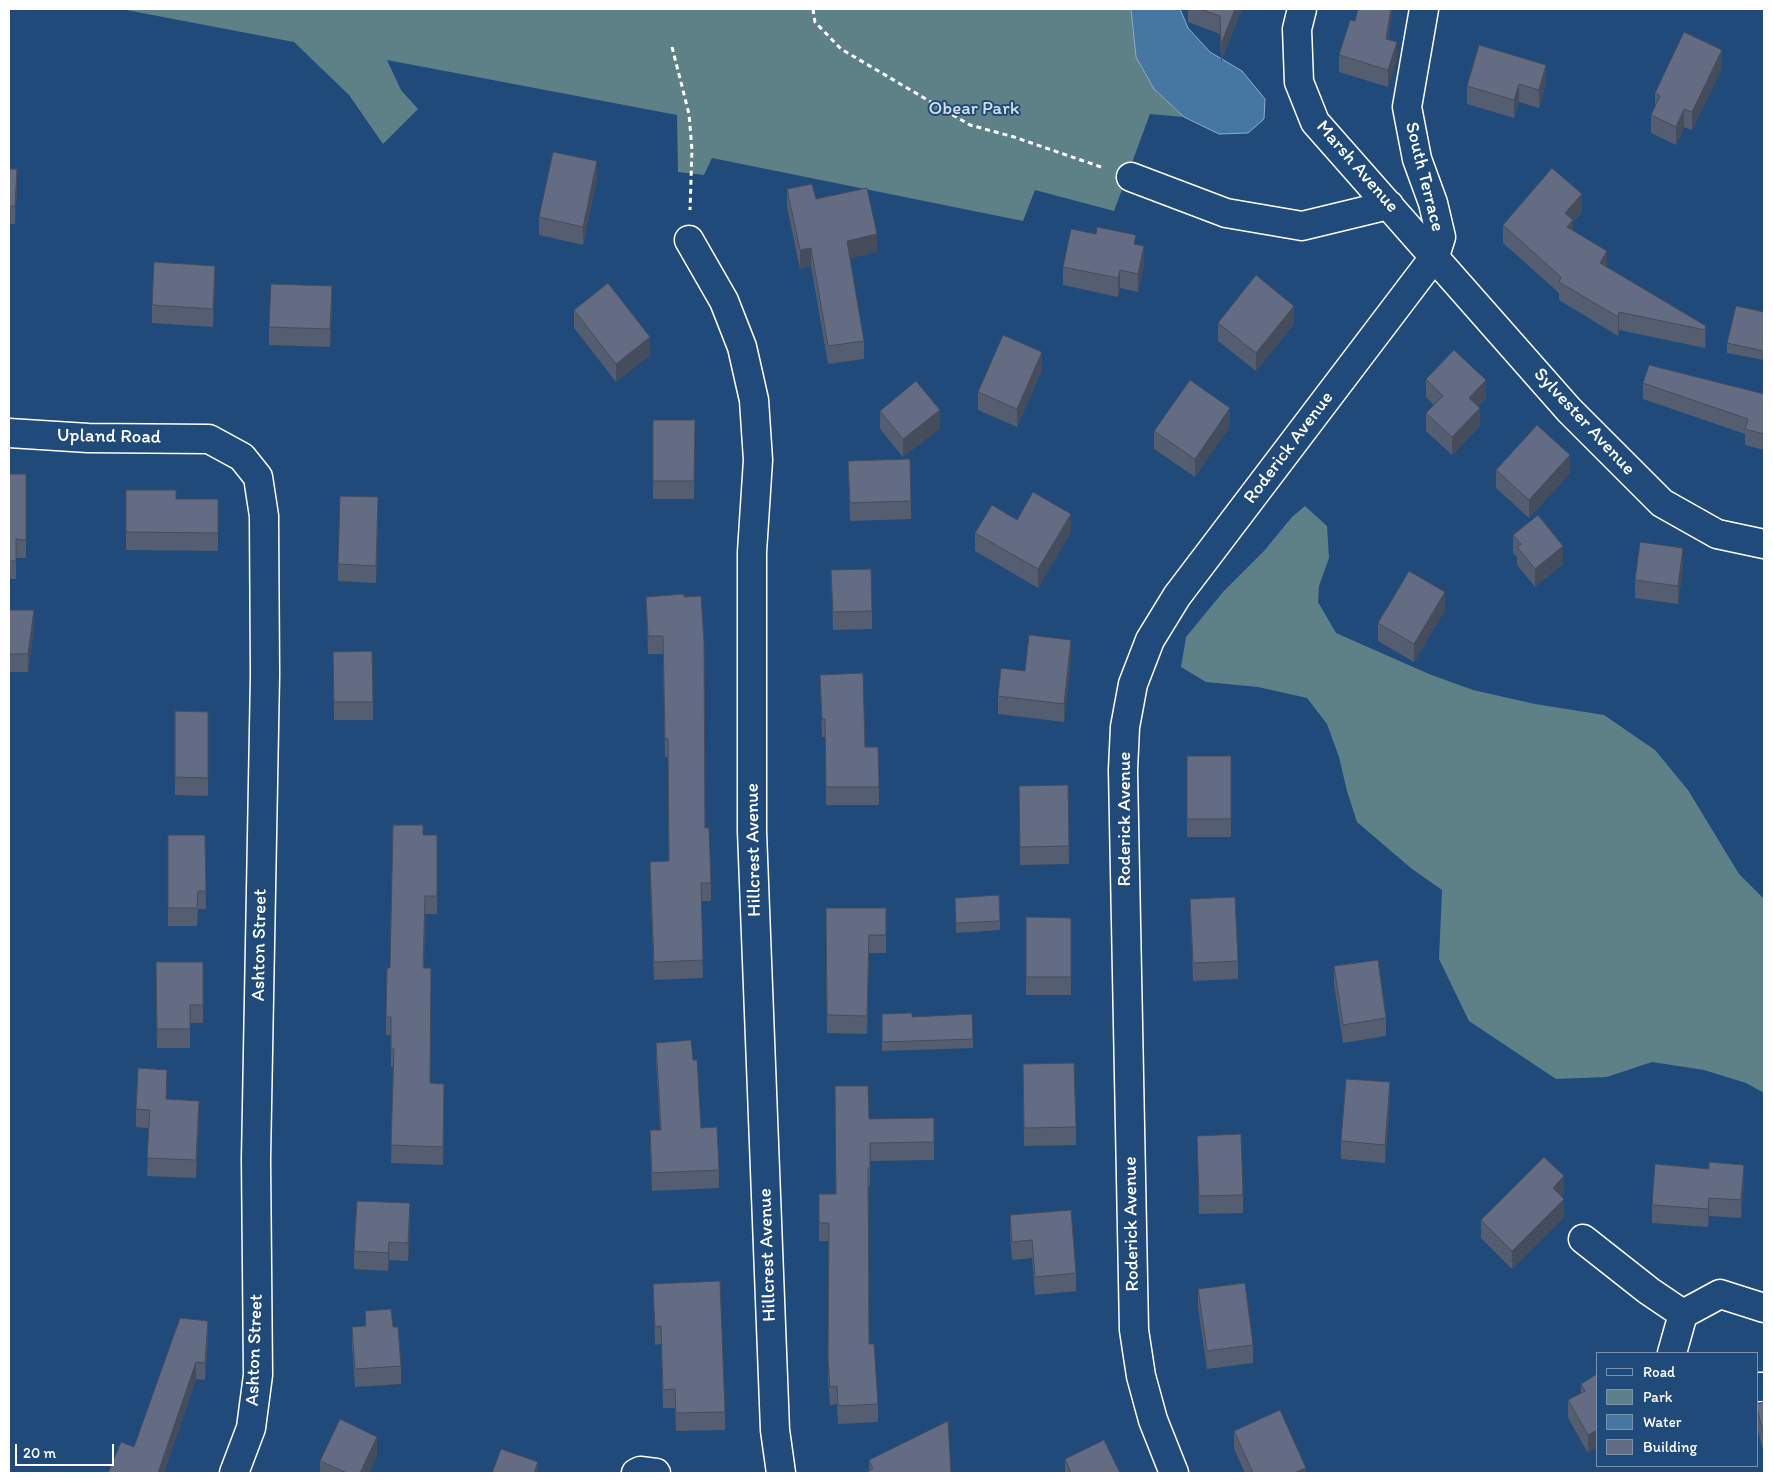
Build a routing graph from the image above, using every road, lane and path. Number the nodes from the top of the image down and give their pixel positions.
1 (812, 9) edge
2 (1302, 9) edge
3 (1424, 9) edge
4 (672, 47) dead end
5 (1131, 177) joint
6 (1389, 205) junction
7 (689, 240) joint
8 (1434, 256) junction
9 (9, 433) edge
10 (209, 438) joint
11 (1764, 544) edge
12 (1583, 1239) dead end
13 (1764, 1308) edge
14 (1683, 1314) junction
15 (1672, 1352) edge
16 (234, 1473) edge
17 (636, 1473) edge
18 (656, 1473) edge
19 (780, 1473) edge
20 (1174, 1473) edge

1 - 5 path
2 - 6 street, Marsh Avenue
3 - 8 street, South Terrace
4 - 7 path
5 - 6 street
6 - 8 street, Marsh Avenue
7 - 19 street, Hillcrest Avenue
8 - 11 street, Sylvester Avenue
8 - 20 street, Roderick Avenue
9 - 10 street, Upland Road
10 - 16 street, Ashton Street
12 - 14 street
13 - 14 street
14 - 15 street
17 - 18 street

